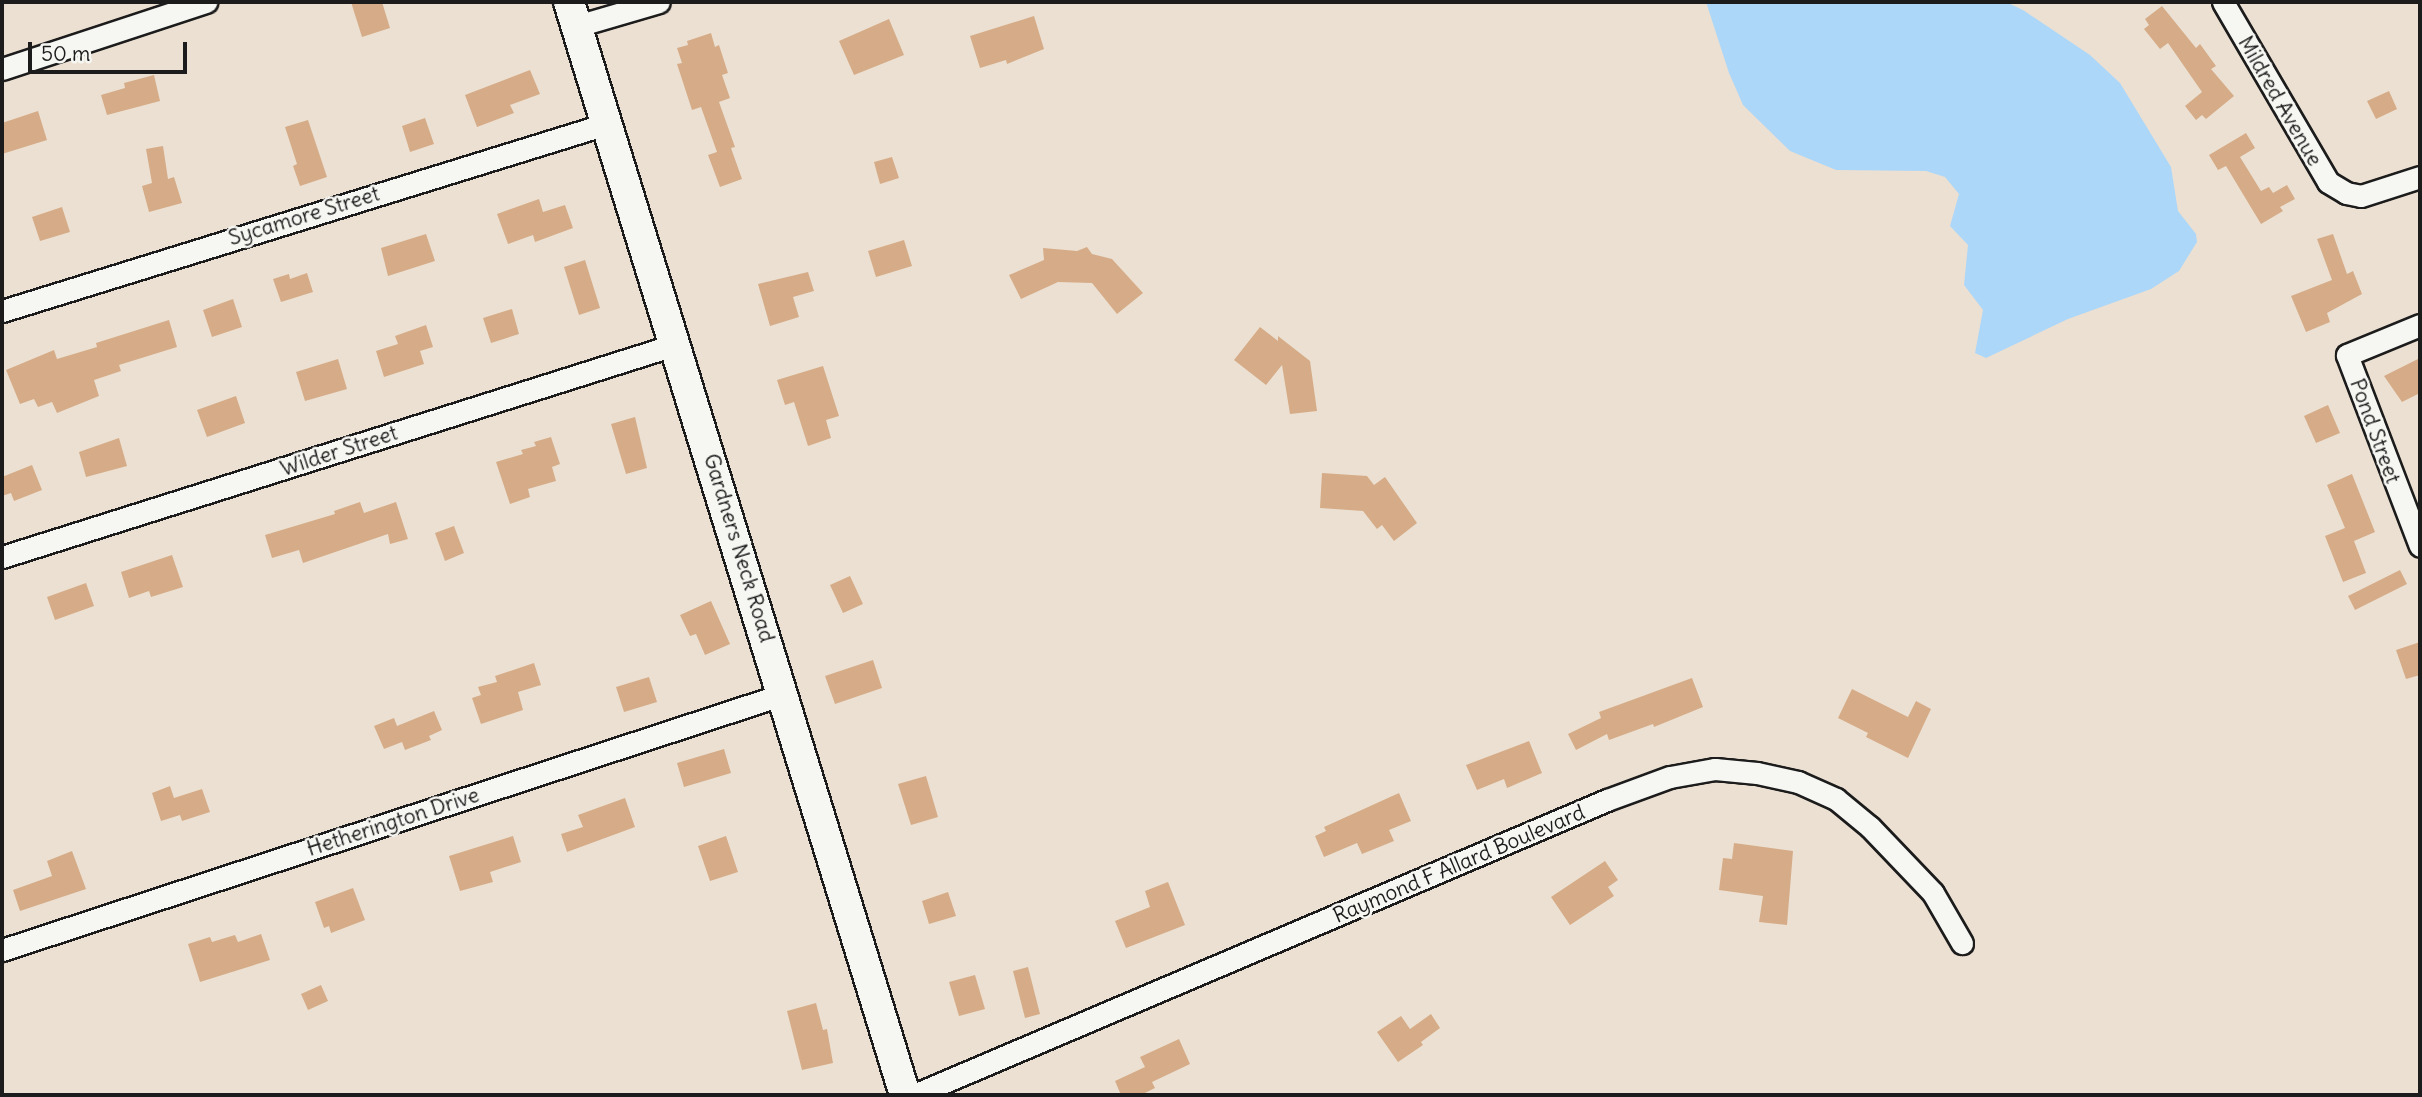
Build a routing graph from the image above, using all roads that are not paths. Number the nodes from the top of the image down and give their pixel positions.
1 (206, 2) edge
2 (659, 2) edge
3 (2223, 2) edge
4 (573, 14) edge
5 (2, 68) edge
6 (606, 124) junction
7 (2420, 177) edge
8 (2, 311) edge
9 (2420, 325) edge
10 (677, 344) junction
11 (2420, 546) edge
12 (2, 556) edge
13 (784, 694) junction
14 (1962, 943) dead end
15 (2, 950) edge
16 (905, 1095) edge
17 (914, 1095) edge

1 - 5 street
2 - 4 street
3 - 7 street, Mildred Avenue
4 - 6 street, Gardners Neck Road
6 - 8 street, Sycamore Street
6 - 10 street, Gardners Neck Road
9 - 11 street, Pond Street
10 - 12 street, Wilder Street
10 - 13 street, Gardners Neck Road
13 - 15 street, Hetherington Drive
13 - 16 street, Gardners Neck Road
14 - 17 street, Raymond F Allard Boulevard

